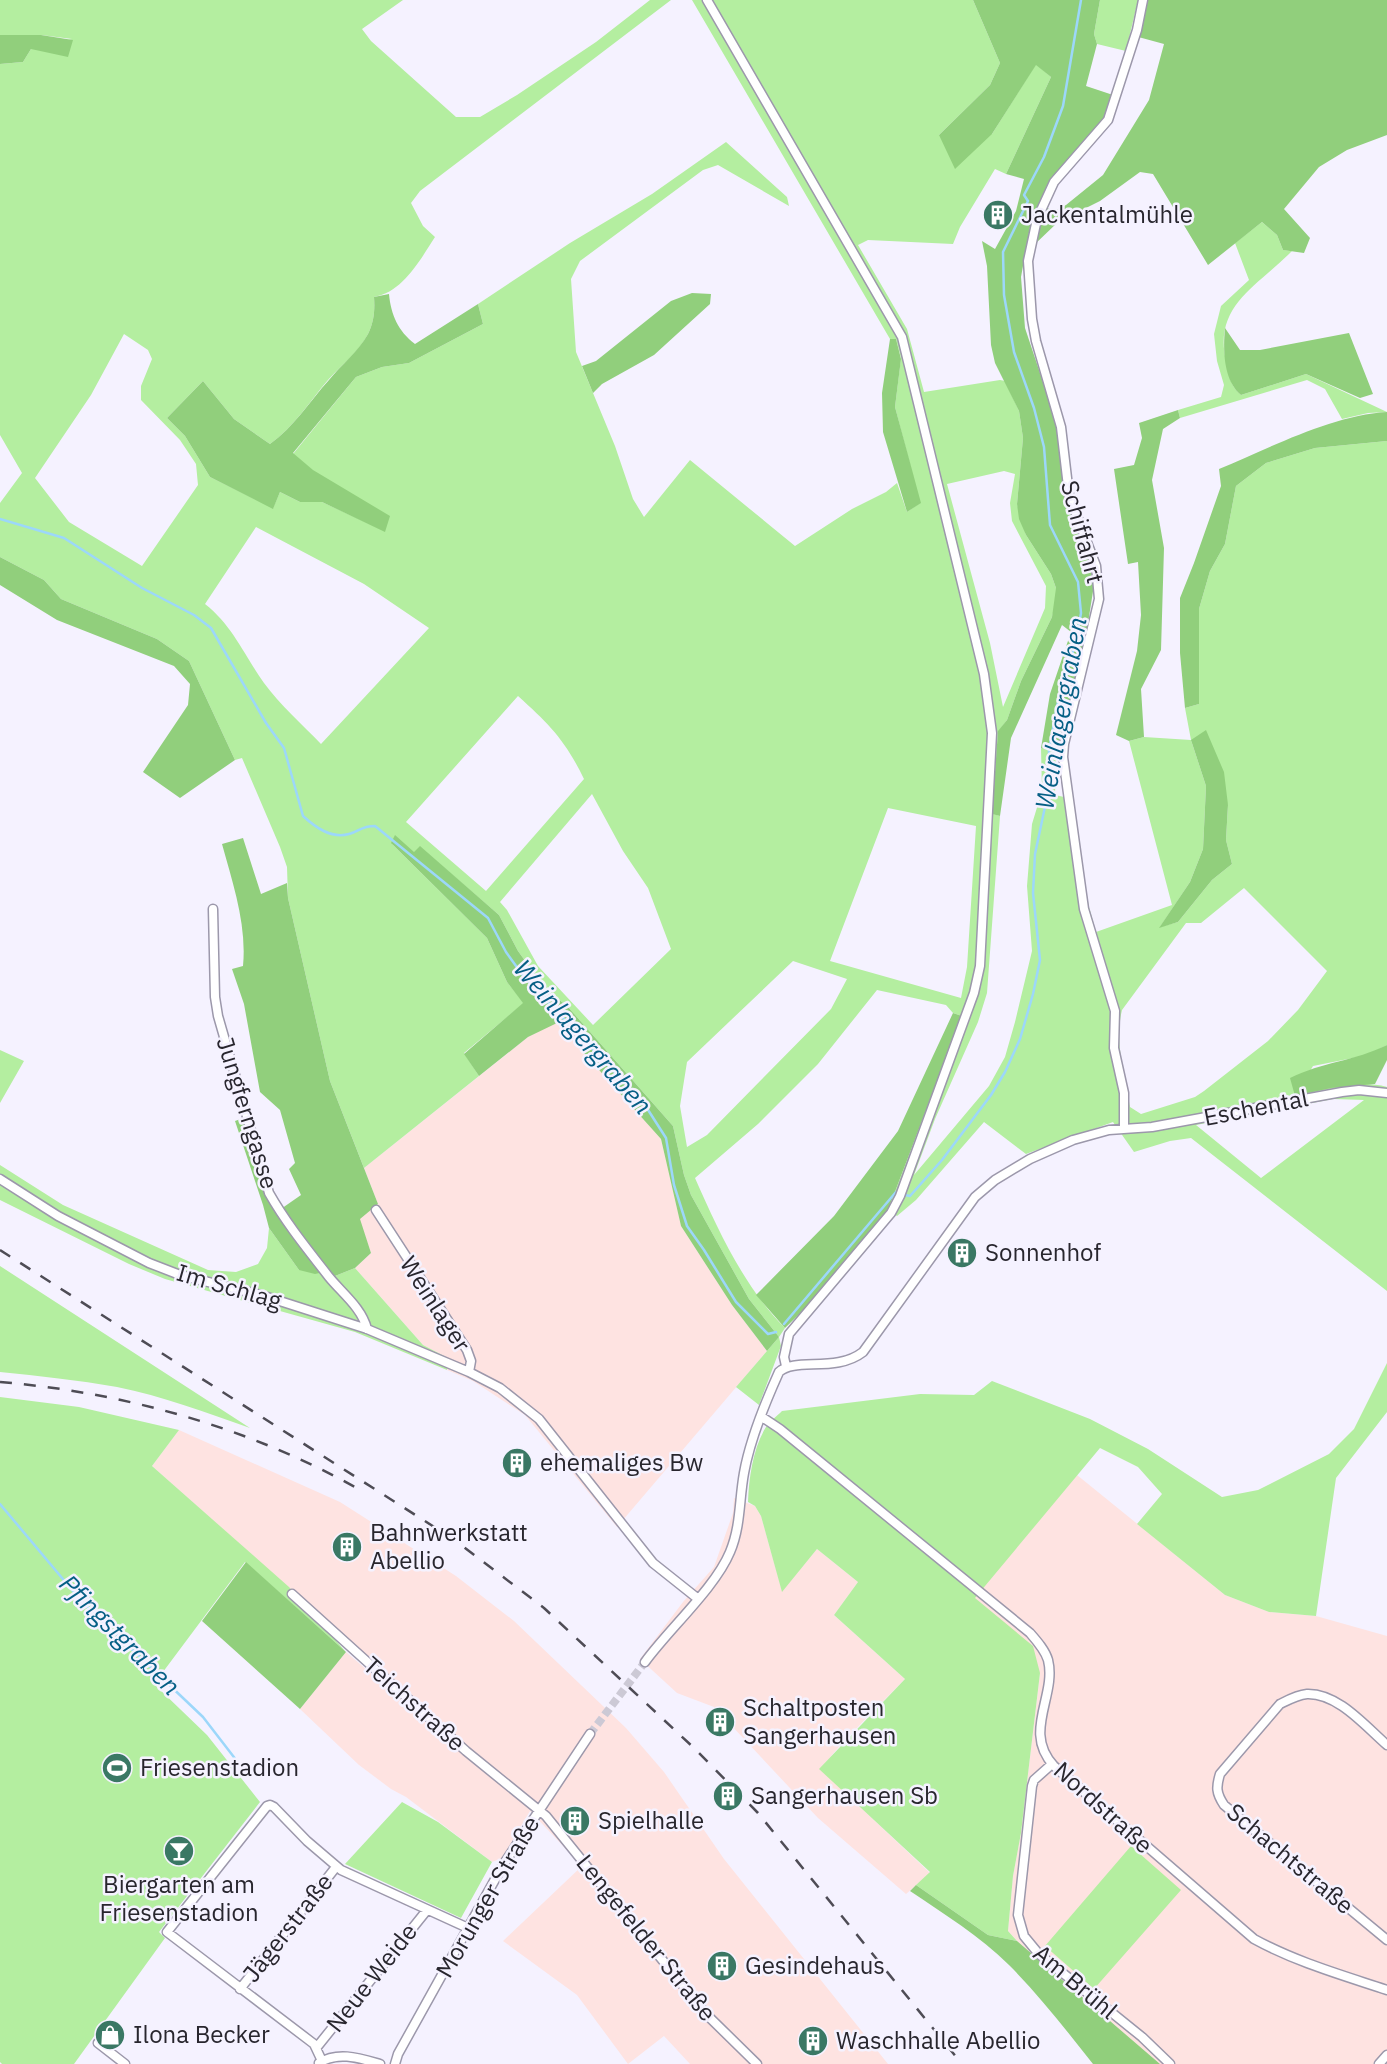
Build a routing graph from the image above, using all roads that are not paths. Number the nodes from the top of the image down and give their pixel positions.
1 (707, 0) edge
2 (1143, 0) edge
3 (213, 909) dead end
4 (1387, 1093) edge
5 (1125, 1128) junction
6 (0, 1179) edge
7 (376, 1210) dead end
8 (367, 1329) junction
9 (786, 1367) junction
10 (469, 1372) junction
11 (762, 1417) junction
12 (292, 1594) dead end
13 (698, 1598) junction
14 (645, 1662) tunnel mouth
15 (590, 1734) tunnel mouth
16 (1387, 1745) edge
17 (1052, 1764) junction
18 (539, 1810) junction
19 (336, 1867) junction
20 (427, 1910) junction
21 (468, 1928) junction
22 (1387, 1940) edge
23 (240, 1989) junction
24 (1387, 1990) edge
25 (98, 2043) dead end
26 (317, 2047) junction
27 (1387, 2055) edge
28 (320, 2062) edge
29 (125, 2064) edge
30 (380, 2064) edge
31 (395, 2064) edge
32 (757, 2064) edge
33 (1170, 2064) edge
34 (1379, 2064) edge

1 - 9 street
2 - 5 street, Schiffahrt
3 - 8 street, Jungferngasse
4 - 5 street, Eschental
5 - 9 street, Eschental
6 - 8 street, Im Schlag
7 - 10 street, Weinlager
8 - 10 street, Im Schlag
9 - 11 street
10 - 13 street, Weinlager
11 - 13 street
11 - 17 street, Nordstraße
12 - 18 street, Teichstraße
13 - 14 street
15 - 18 street, Morunger Straße
16 - 22 street, Schachtstraße
17 - 24 street, Nordstraße
17 - 33 street, Am Brühl
18 - 21 street, Morunger Straße
18 - 32 street, Lengefelder Straße
19 - 20 street
19 - 23 street, Jägerstraße
19 - 23 street
20 - 21 street
20 - 26 street, Neue Weide
21 - 31 street, Morunger Straße
23 - 26 street
25 - 29 street
26 - 28 street
27 - 34 street
28 - 30 street

